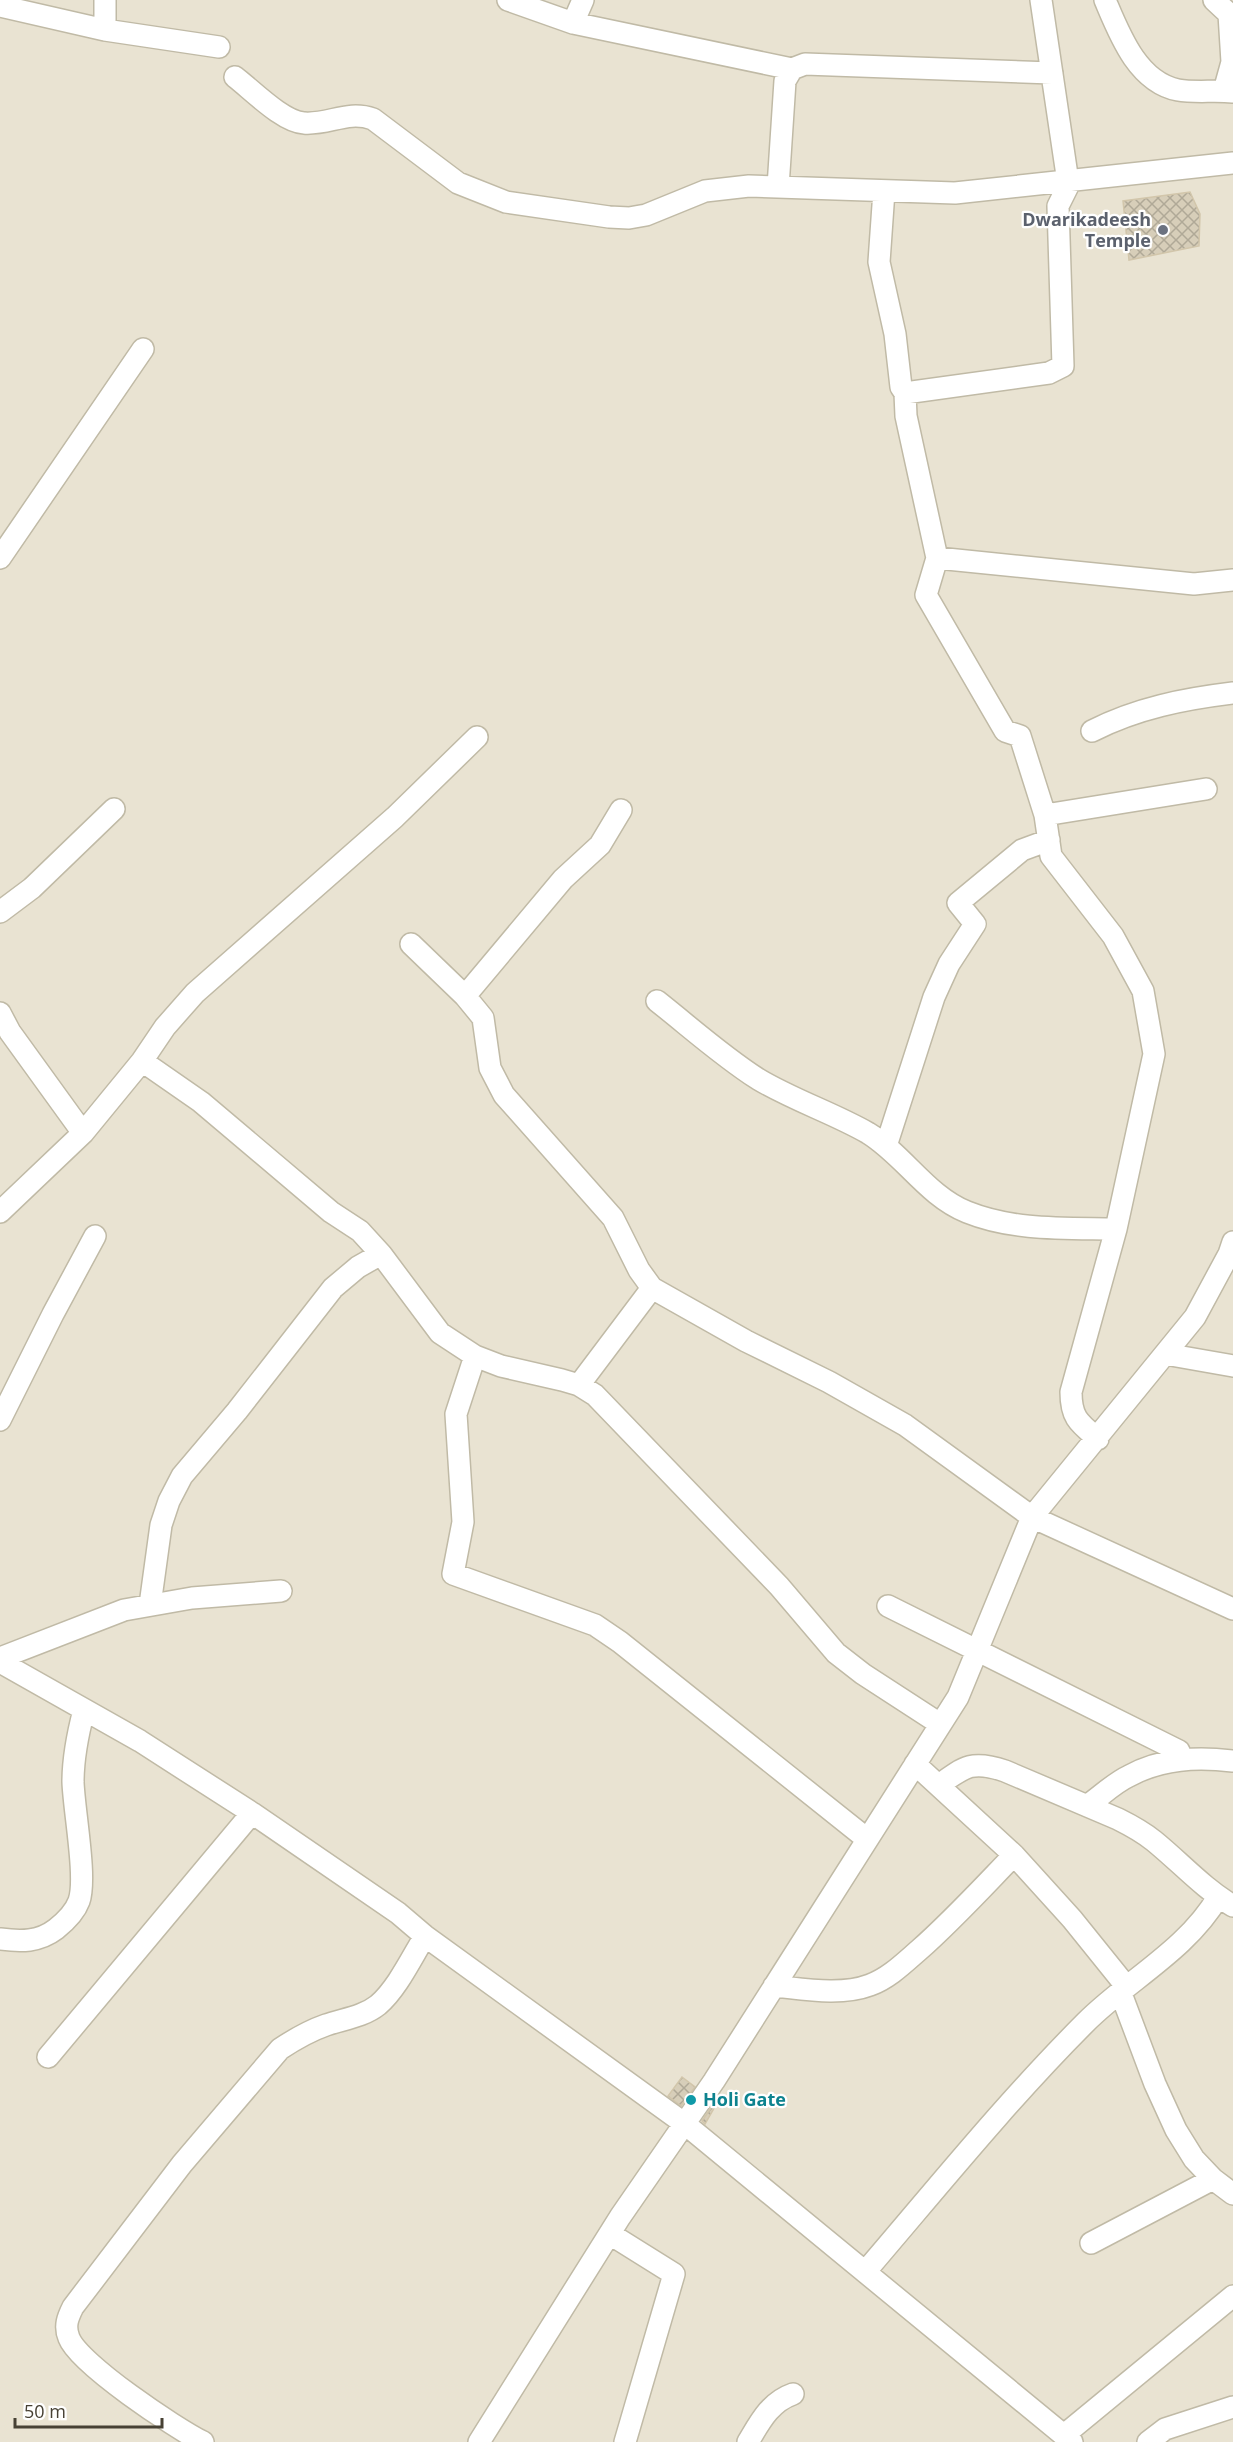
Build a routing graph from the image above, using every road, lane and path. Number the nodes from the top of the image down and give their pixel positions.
1 (105, 0) edge
2 (508, 0) edge
3 (583, 0) edge
4 (1041, 0) edge
5 (1105, 0) edge
6 (1214, 0) edge
7 (0, 6) edge
8 (42, 7) edge
9 (573, 23) junction
10 (105, 30) junction
11 (219, 47) dead end
12 (792, 69) junction
13 (1052, 74) junction
14 (235, 77) dead end
15 (1229, 92) edge
16 (1233, 164) edge
17 (1068, 182) junction
18 (778, 187) junction
19 (884, 191) junction
20 (143, 350) dead end
21 (905, 393) junction
22 (0, 558) edge
23 (937, 558) junction
24 (1233, 580) edge
25 (1233, 693) edge
26 (1092, 731) dead end
27 (477, 737) dead end
28 (1206, 789) dead end
29 (114, 809) dead end
30 (621, 810) dead end
31 (1045, 814) junction
32 (1049, 840) junction
33 (0, 912) edge
34 (411, 944) dead end
35 (465, 996) junction
36 (657, 1001) dead end
37 (0, 1013) edge
38 (142, 1061) junction
39 (83, 1133) junction
40 (886, 1146) junction
41 (0, 1212) edge
42 (1116, 1229) junction
43 (95, 1236) dead end
44 (1233, 1242) edge
45 (381, 1254) junction
46 (652, 1288) junction
47 (1165, 1354) junction
48 (475, 1356) junction
49 (1233, 1366) edge
50 (579, 1385) junction
51 (0, 1420) edge
52 (1098, 1439) junction
53 (1032, 1517) junction
54 (281, 1591) dead end
55 (150, 1605) junction
56 (888, 1606) dead end
57 (1233, 1609) edge
58 (976, 1652) junction
59 (0, 1660) edge
60 (84, 1710) junction
61 (940, 1724) junction
62 (1179, 1751) dead end
63 (1233, 1761) edge
64 (915, 1764) junction
65 (939, 1785) junction
66 (1088, 1806) junction
67 (252, 1813) junction
68 (867, 1839) junction
69 (1014, 1855) junction
70 (1226, 1902) edge
71 (425, 1936) junction
72 (0, 1939) edge
73 (774, 1986) junction
74 (1123, 1989) junction
75 (48, 2057) dead end
76 (685, 2124) junction
77 (1213, 2179) junction
78 (1233, 2194) edge
79 (610, 2234) junction
80 (1091, 2243) dead end
81 (865, 2272) junction
82 (1233, 2296) edge
83 (793, 2394) dead end
84 (1233, 2407) edge
85 (1068, 2439) edge
86 (203, 2442) edge
87 (479, 2442) edge
88 (625, 2442) edge
89 (748, 2442) edge
90 (1148, 2442) edge

1 - 10 street
2 - 9 street
3 - 9 street
4 - 13 street
5 - 15 street
6 - 15 street
7 - 8 street
8 - 10 street
9 - 12 street
10 - 11 street
12 - 13 street
12 - 18 street
13 - 17 street
14 - 18 street
16 - 17 street
17 - 19 street
17 - 21 street
18 - 19 street
19 - 21 street
20 - 22 street
21 - 23 street
23 - 24 street
23 - 31 street
25 - 26 street
27 - 38 street
28 - 31 street
29 - 33 street
30 - 35 street
31 - 32 street
32 - 40 street
32 - 42 street
34 - 35 street
35 - 46 street
36 - 40 street
37 - 39 street
38 - 39 street
38 - 45 street
39 - 41 street
40 - 42 street
42 - 52 street
43 - 51 street
44 - 47 street
45 - 48 street
45 - 55 street
46 - 50 street
46 - 53 street
47 - 49 street
47 - 52 street
48 - 50 street
48 - 68 street
50 - 61 street
52 - 53 street
53 - 57 street
53 - 58 street
54 - 55 street
55 - 59 street
56 - 58 street
58 - 61 street
58 - 62 street
59 - 60 street
60 - 67 street
60 - 72 street
61 - 64 street
63 - 66 street
64 - 65 street
64 - 68 street
65 - 66 street
65 - 69 street
66 - 70 street
67 - 71 street
67 - 75 street
68 - 73 street
69 - 73 street
69 - 74 street
70 - 74 street
71 - 76 street
71 - 86 street
73 - 76 street
74 - 77 street
74 - 81 street
76 - 79 street
76 - 81 street
77 - 78 street
77 - 80 street
79 - 87 street
79 - 88 street
81 - 85 street
82 - 85 street
83 - 89 street
84 - 90 street

